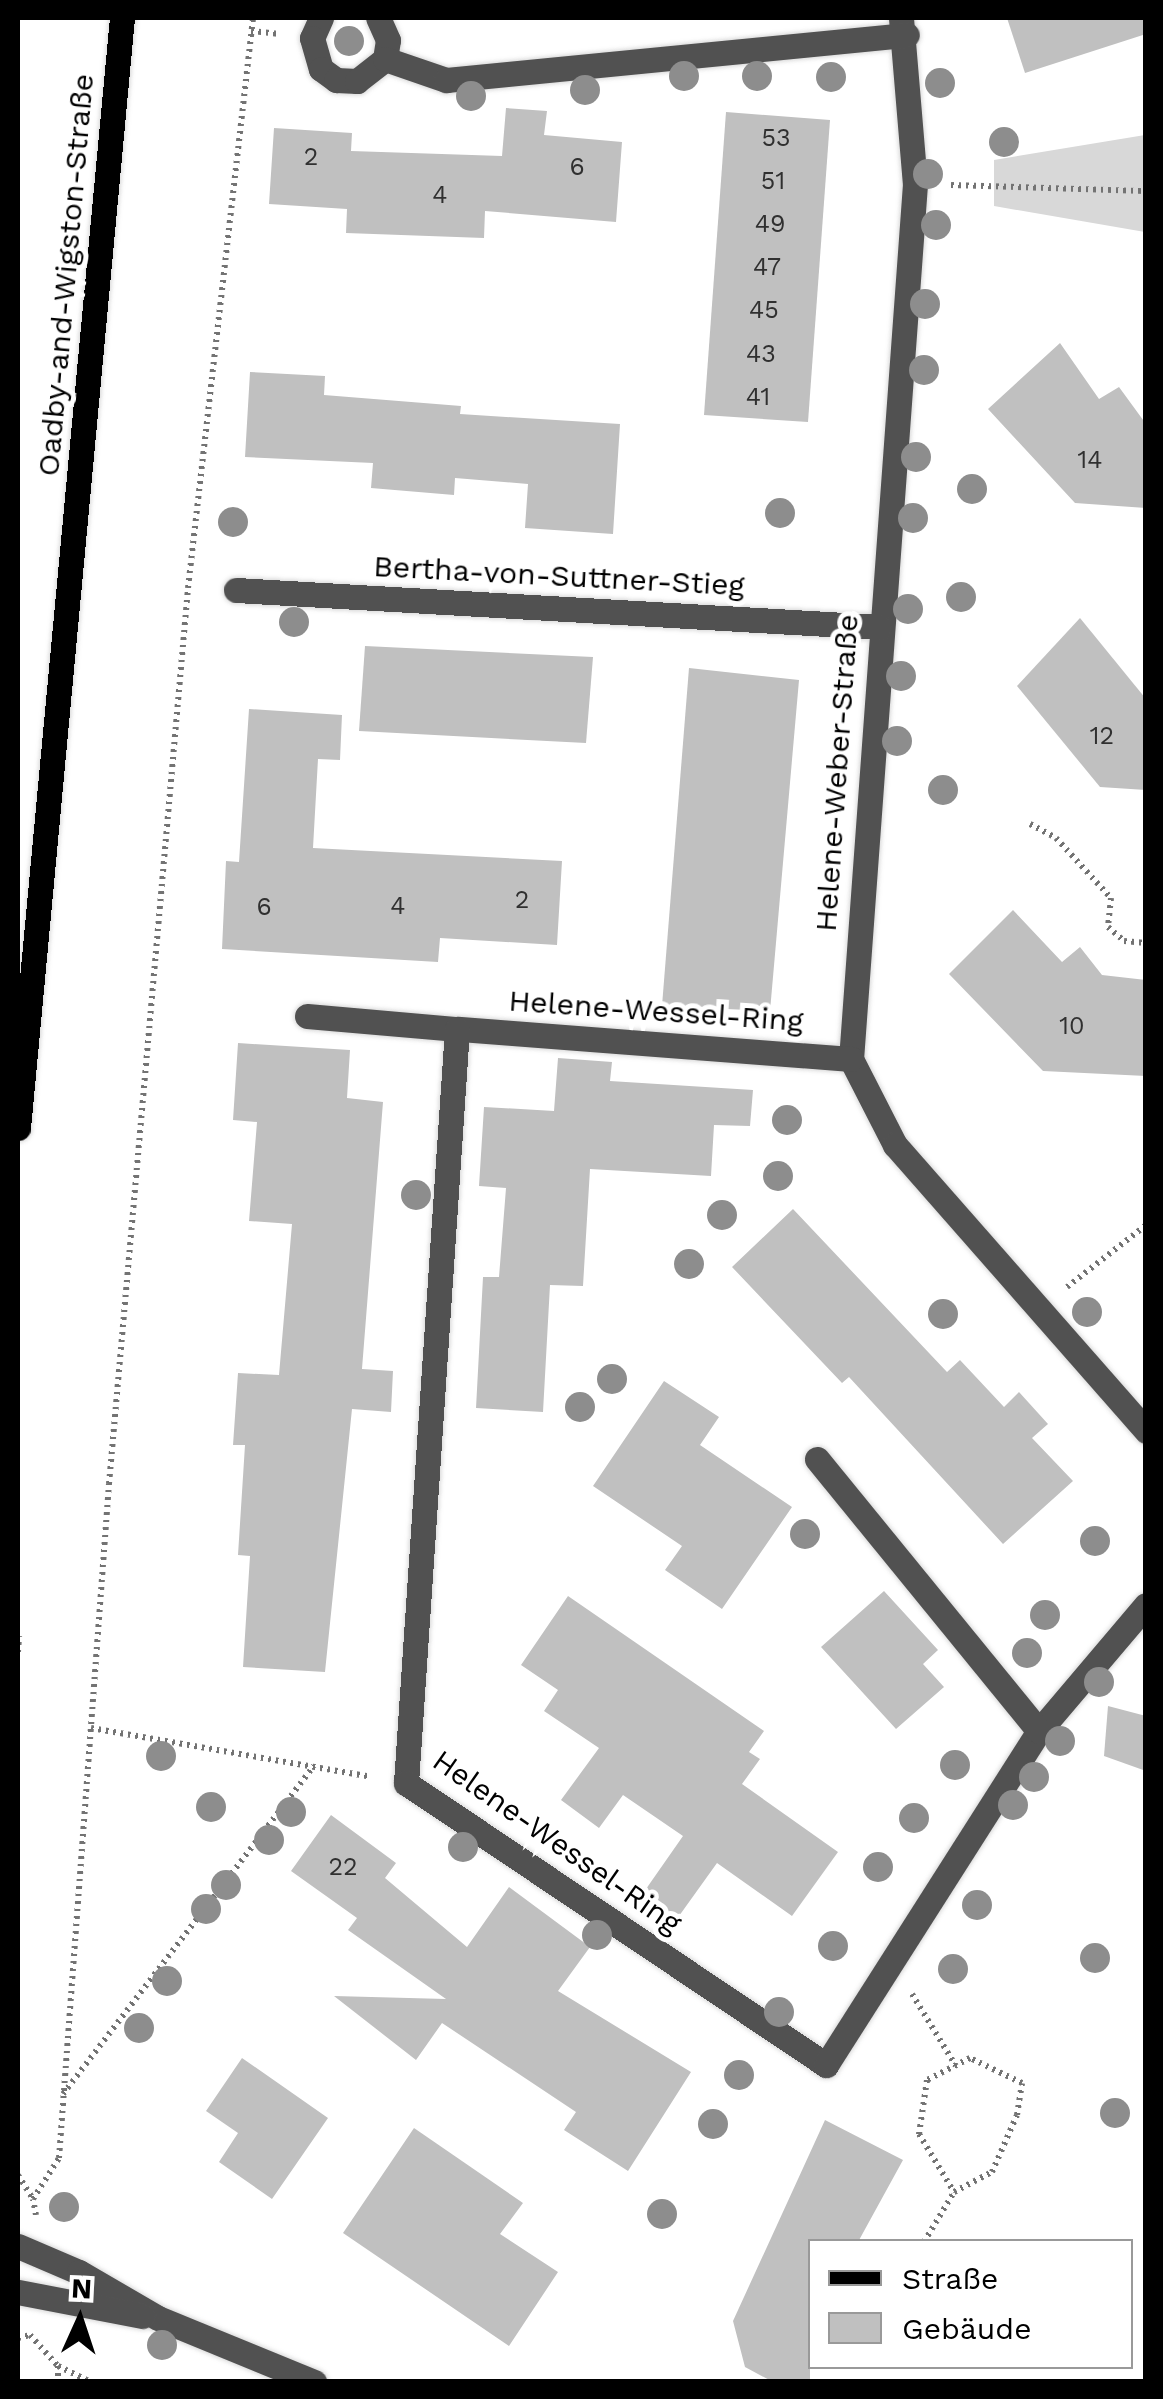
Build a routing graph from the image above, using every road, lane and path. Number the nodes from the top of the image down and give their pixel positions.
1 (253, 18) edge
2 (321, 18) edge
3 (378, 18) edge
4 (123, 20) edge
5 (904, 26) edge
6 (385, 60) junction
7 (914, 184) junction
8 (1146, 191) edge
9 (236, 590) dead end
10 (879, 627) junction
11 (1030, 824) dead end
12 (1146, 943) edge
13 (308, 1016) dead end
14 (457, 1029) junction
15 (851, 1059) junction
16 (18, 1128) edge
17 (1146, 1225) edge
18 (1039, 1309) junction
19 (1146, 1431) edge
20 (817, 1459) dead end
21 (1146, 1604) edge
22 (18, 1636) edge
23 (18, 1652) edge
24 (91, 1728) junction
25 (1039, 1731) junction
26 (314, 1766) junction
27 (406, 1784) junction
28 (891, 1962) junction
29 (956, 2066) junction
30 (63, 2094) junction
31 (18, 2175) edge
32 (954, 2192) junction
33 (34, 2198) junction
34 (926, 2239) edge
35 (18, 2246) edge
36 (44, 2258) junction
37 (18, 2292) edge
38 (158, 2318) junction
39 (18, 2338) edge
40 (58, 2366) junction
41 (58, 2382) edge
42 (90, 2382) edge
43 (314, 2382) edge

1 - 24 path
2 - 6 street
3 - 6 street
4 - 16 main road, Oadby-and-Wigston-Straße
5 - 6 street
5 - 7 street, Helene-Weber-Straße
7 - 8 path
7 - 10 street, Helene-Weber-Straße
9 - 10 street, Bertha-von-Suttner-Stieg
10 - 15 street, Helene-Weber-Straße
11 - 12 path
13 - 14 street, Helene-Wessel-Ring
14 - 15 street, Helene-Wessel-Ring
14 - 27 street, Helene-Wessel-Ring
15 - 18 street
17 - 18 path
18 - 19 street
20 - 25 street
21 - 25 street, Helene-Wessel-Ring
22 - 23 path
24 - 26 path
24 - 30 path
25 - 28 street, Helene-Wessel-Ring
26 - 27 path
26 - 30 path
27 - 28 street, Helene-Wessel-Ring
28 - 29 path
29 - 32 path
29 - 32 path
30 - 33 path
31 - 33 path
32 - 34 path
33 - 36 path
35 - 36 street
36 - 38 street
37 - 38 street
38 - 43 street
39 - 40 path
40 - 41 path
40 - 42 path

